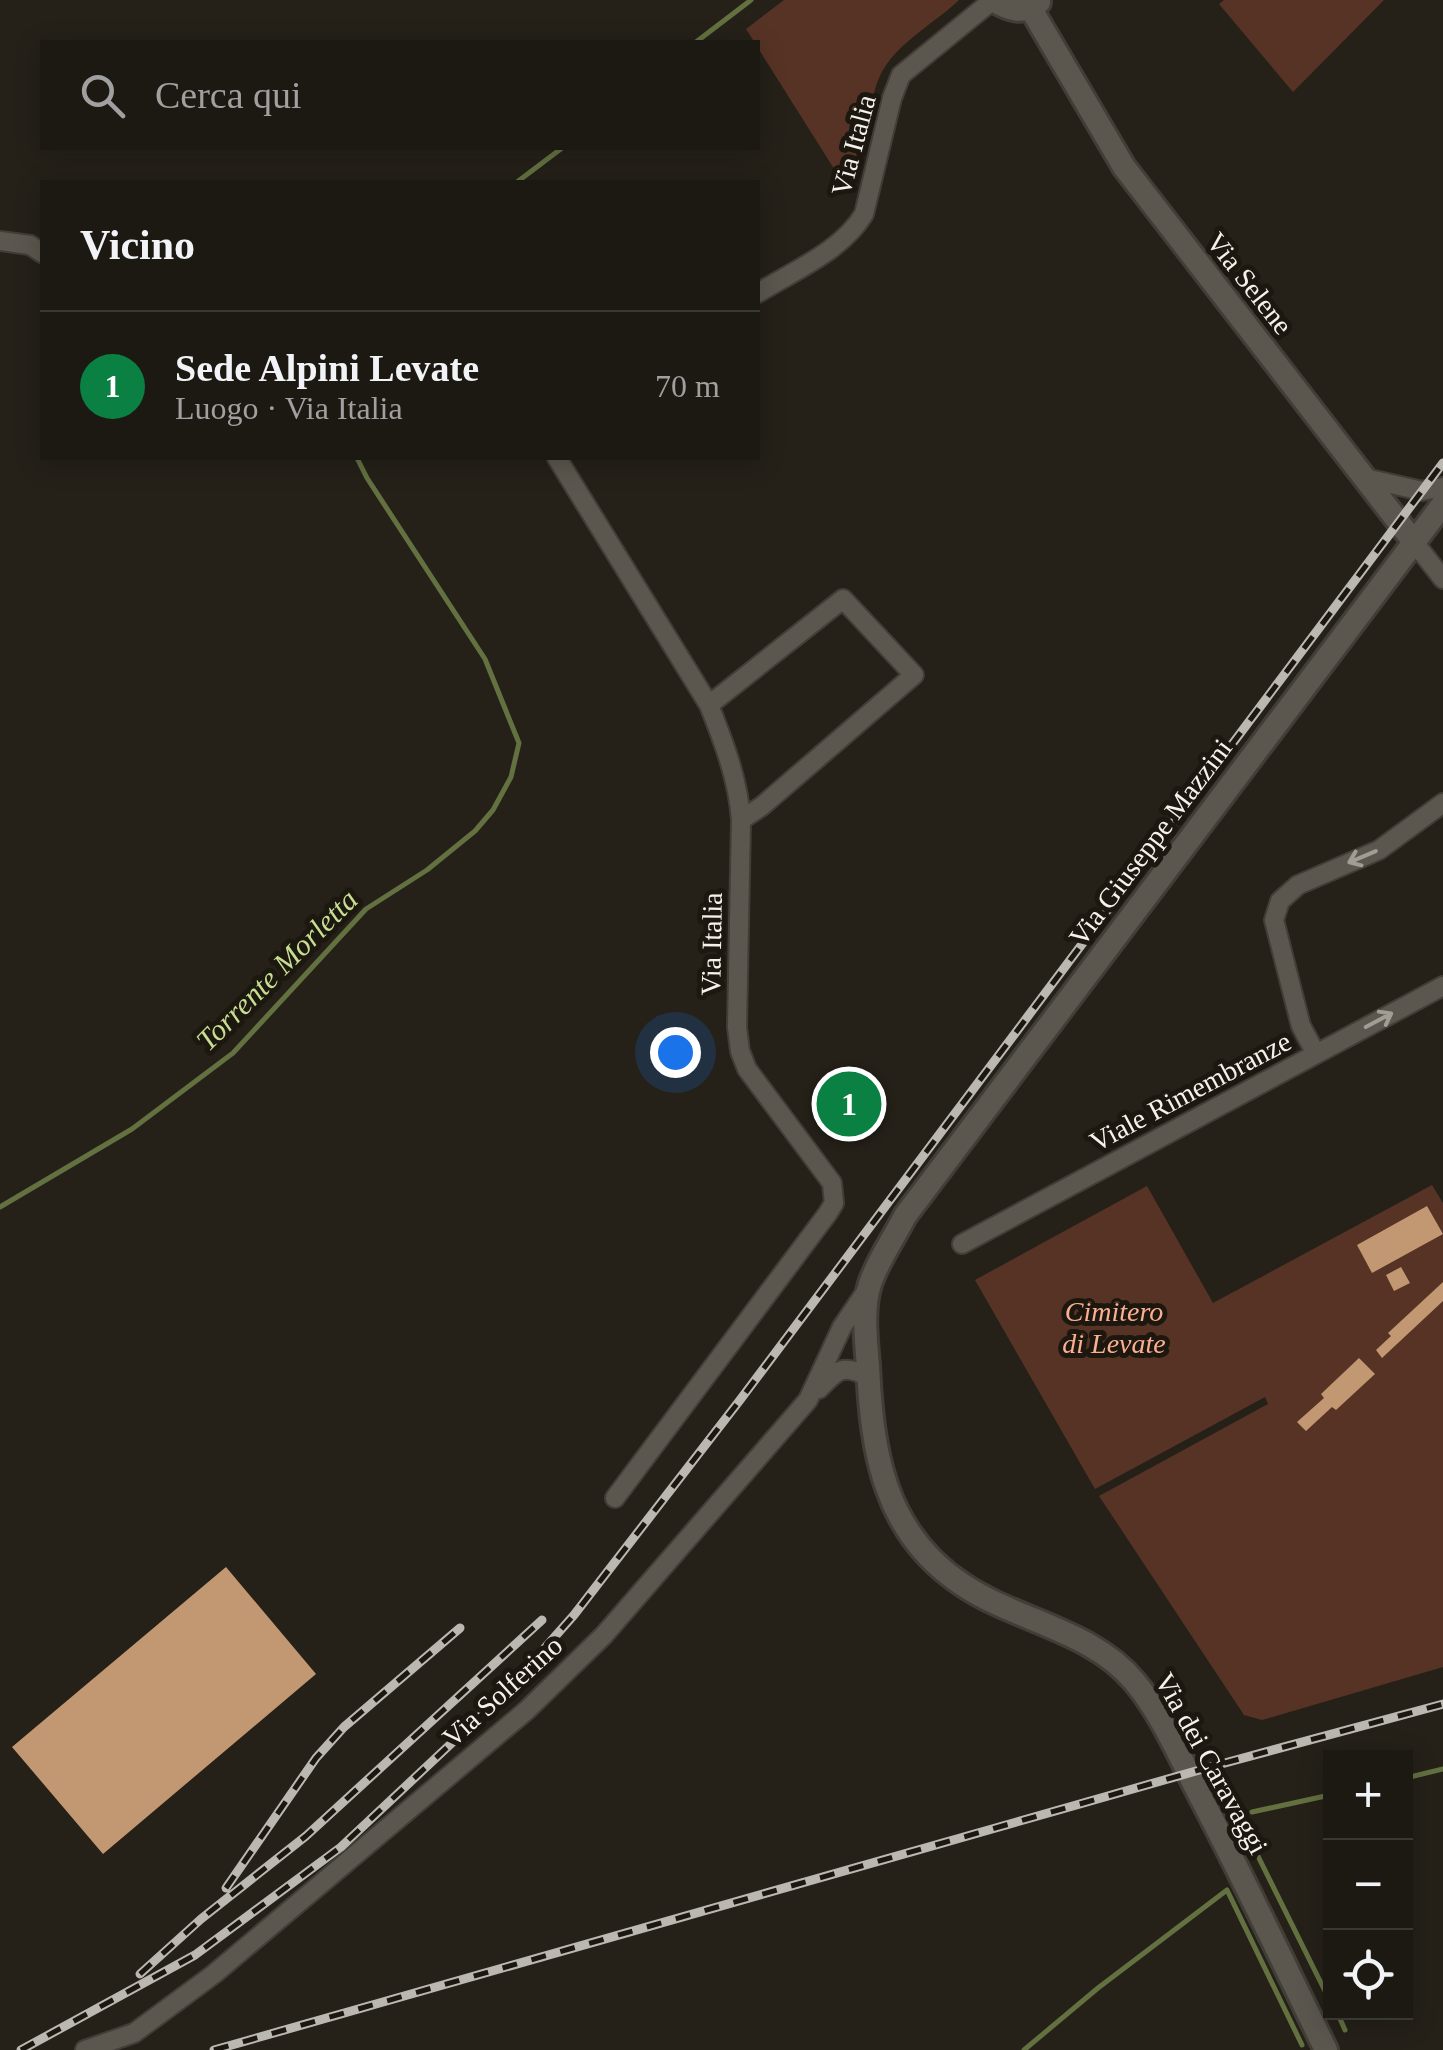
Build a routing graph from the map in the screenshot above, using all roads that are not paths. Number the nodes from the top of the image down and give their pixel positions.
1 (993, 0) edge
2 (1036, 4) edge
3 (0, 241) edge
4 (40, 252) edge
5 (760, 292) edge
6 (558, 460) edge
7 (1365, 478) junction
8 (1443, 487) edge
9 (1443, 504) edge
10 (1414, 542) junction
11 (1443, 579) edge
12 (708, 705) junction
13 (1443, 803) edge
14 (741, 820) junction
15 (1443, 986) edge
16 (1316, 1054) junction
17 (962, 1244) dead end
18 (870, 1286) junction
19 (866, 1339) junction
20 (828, 1354) junction
21 (868, 1377) junction
22 (808, 1400) junction
23 (615, 1498) dead end
24 (85, 2050) edge
25 (1326, 2050) edge

1 - 2 street
1 - 5 street, Via Italia
2 - 7 street, Via Selene
3 - 4 street
6 - 12 street, Via Italia
7 - 8 street
7 - 10 street, Via Selene
9 - 10 street, Via Giuseppe Mazzini
10 - 11 street, Via Selene
10 - 18 street, Via Giuseppe Mazzini
12 - 14 street, Via Italia
12 - 14 street
13 -> 16 street
14 - 23 street, Via Italia
16 -> 15 street, Viale Rimembranze
16 - 17 street, Viale Rimembranze
18 - 19 street, Via dei Caravaggi
18 - 20 street, Via Solferino
19 - 20 street
19 - 21 street, Via dei Caravaggi
20 - 22 street, Via Solferino
21 - 22 street
21 - 25 street, Via dei Caravaggi
22 - 24 street, Via Solferino

